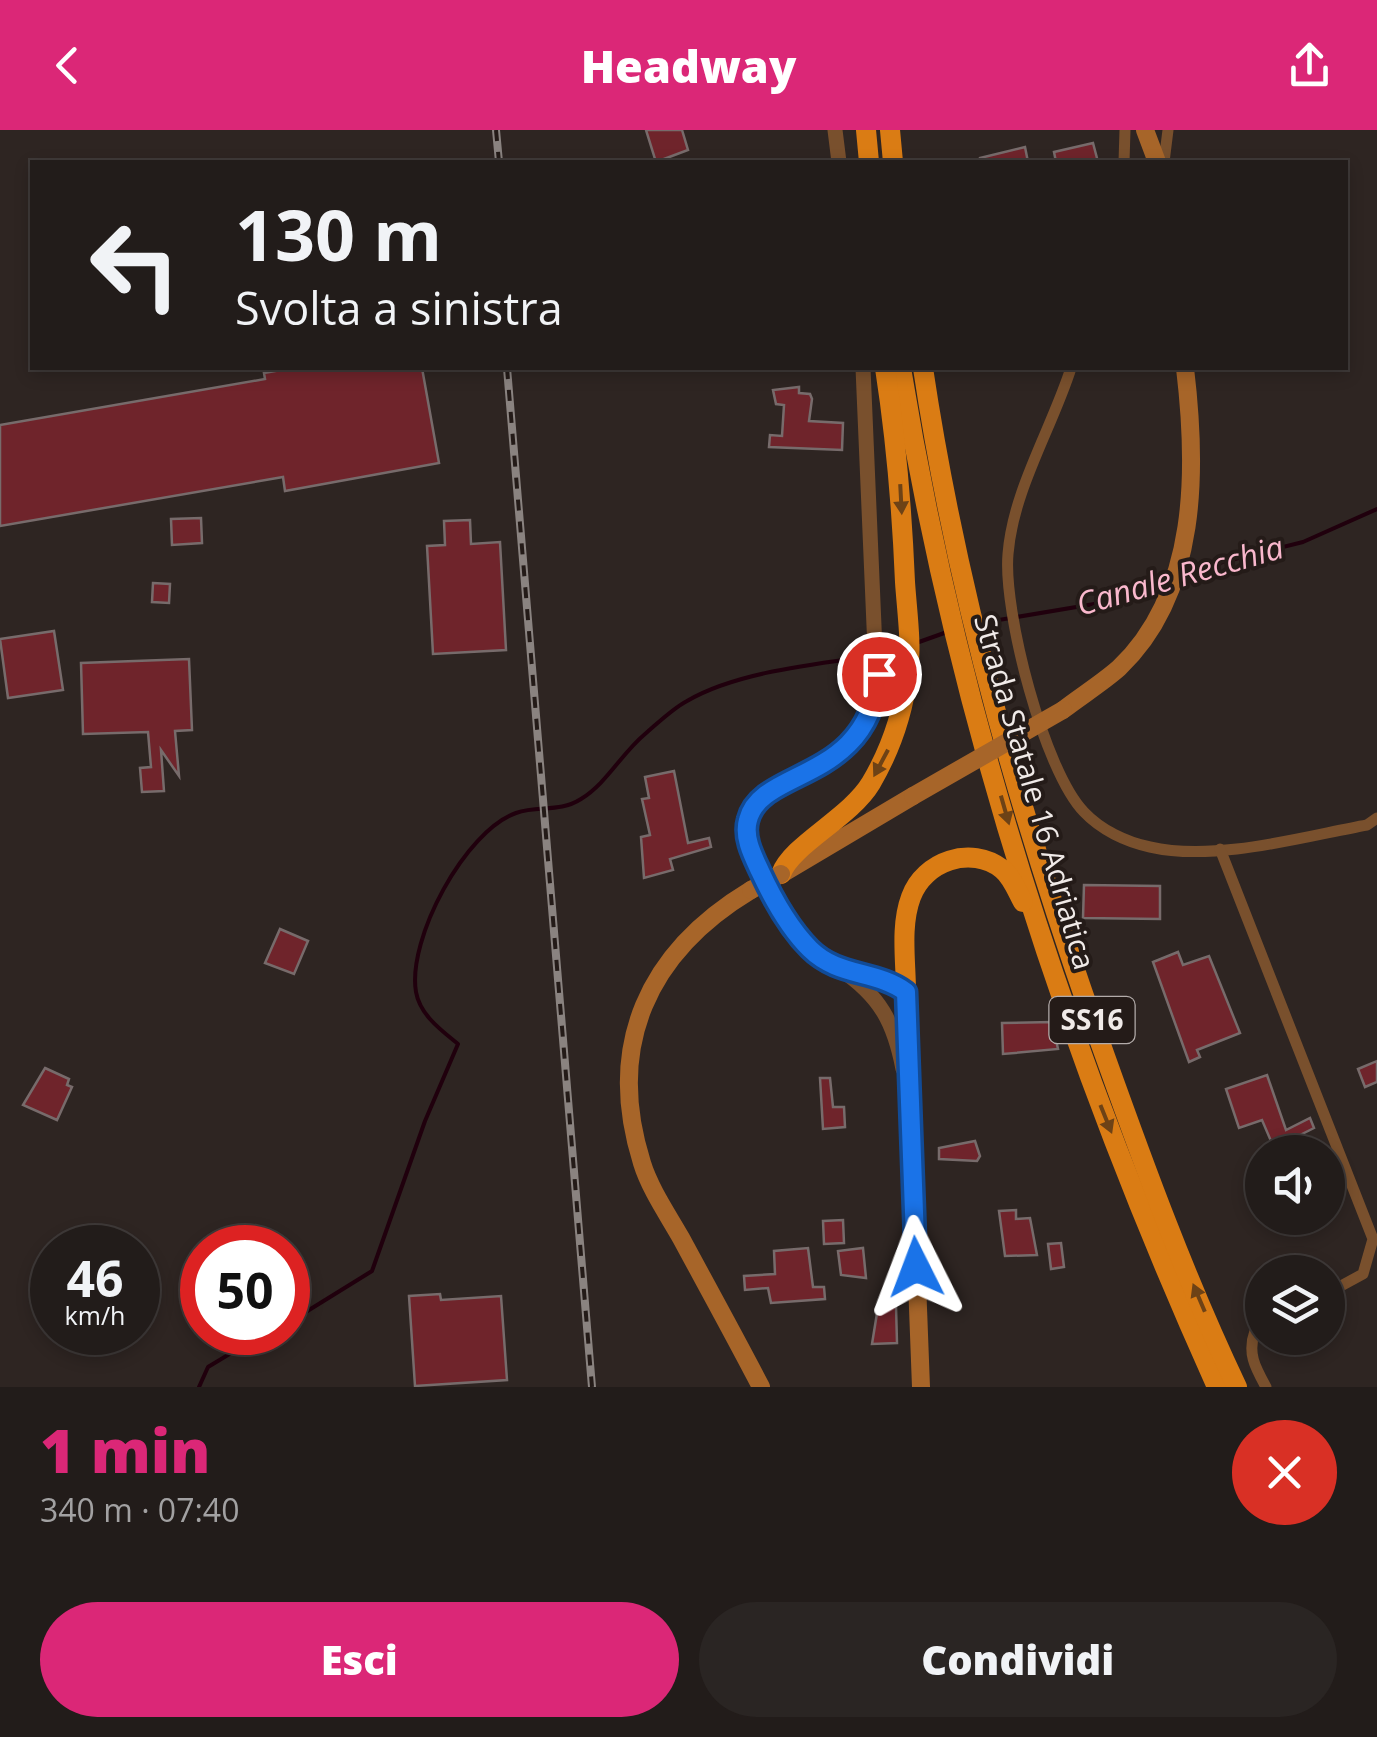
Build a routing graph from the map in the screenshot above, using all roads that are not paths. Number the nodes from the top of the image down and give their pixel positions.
1 (836, 130) edge
2 (866, 130) edge
3 (890, 130) edge
4 (1124, 130) edge
5 (1145, 130) edge
6 (1168, 130) edge
7 (840, 160) edge
8 (869, 160) edge
9 (892, 160) edge
10 (1124, 160) edge
11 (1159, 160) edge
12 (1160, 160) edge
13 (863, 370) edge
14 (886, 370) edge
15 (901, 370) edge
16 (923, 370) edge
17 (1070, 370) edge
18 (1078, 370) edge
19 (1186, 375) edge
20 (1064, 390) junction
21 (960, 612) junction
22 (968, 646) junction
23 (1377, 818) edge
24 (1220, 849) junction
25 (781, 874) junction
26 (1042, 940) junction
27 (844, 972) junction
28 (872, 992) junction
29 (906, 992) junction
30 (908, 1095) junction
31 (1345, 1284) edge
32 (919, 1336) junction
33 (1251, 1355) edge
34 (761, 1387) edge
35 (908, 1387) edge
36 (922, 1387) edge
37 (1217, 1387) edge
38 (1238, 1387) edge
39 (1266, 1387) edge

1 - 7 street
2 - 8 highway
3 - 9 highway
4 - 10 street
5 - 11 main road
6 - 12 street
13 - 27 street
14 -> 25 highway
15 - 21 highway, Strada Statale 16 Adriatica / SS16
16 - 21 highway, Strada Statale 16 Adriatica / SS16
17 - 20 street
18 - 20 street
19 - 25 main road, bridge
20 - 24 street
21 - 22 highway, Strada Statale 16 Adriatica / SS16
22 -> 26 highway, Strada Statale 16 Adriatica / SS16
38 -> 22 highway, Strada Statale 16 Adriatica / SS16
23 - 24 street
24 - 31 street
25 - 34 main road, bridge
26 - 29 highway
26 -> 37 highway, Strada Statale 16 Adriatica / SS16
27 - 28 street
27 - 29 street
28 - 29 street
28 - 30 street
29 - 30 main road
30 - 32 main road
32 - 35 main road
32 - 36 main road
33 - 39 street

